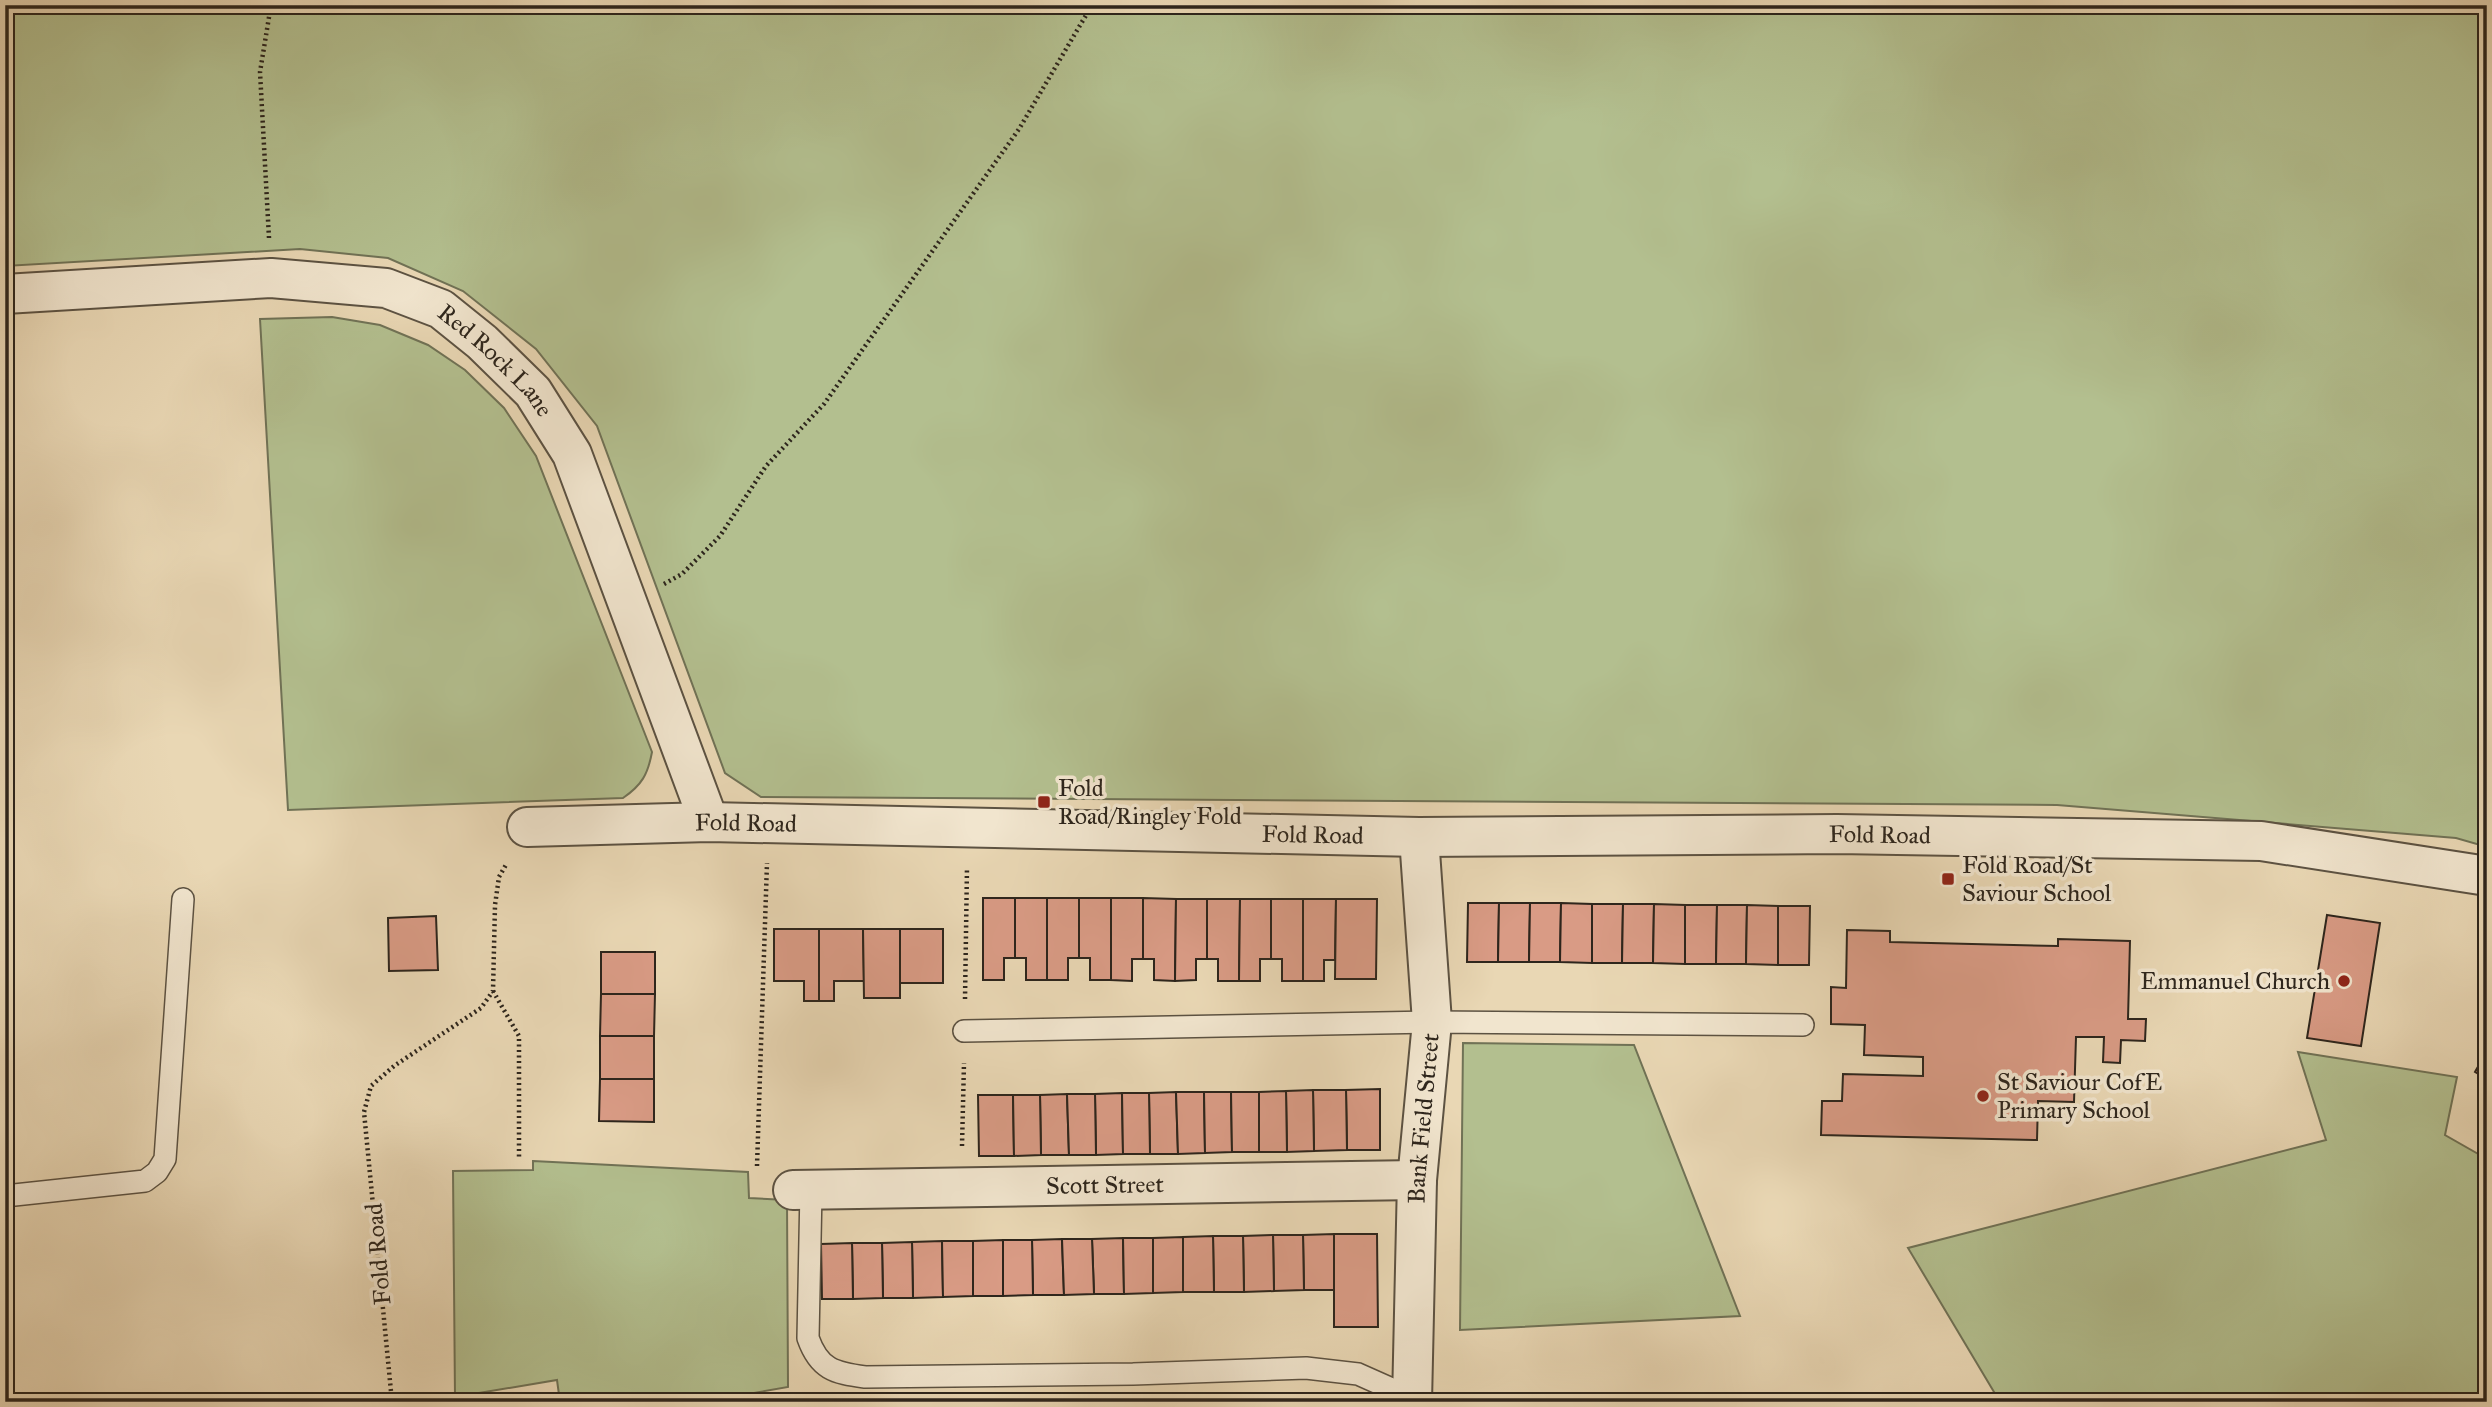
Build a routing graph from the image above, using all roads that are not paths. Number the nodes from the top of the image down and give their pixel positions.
1 (5, 294) edge
2 (709, 822) junction
3 (527, 827) road end
4 (1419, 837) junction
5 (2487, 876) edge
6 (183, 899) dead end
7 (1432, 1022) junction
8 (1803, 1025) dead end
9 (964, 1031) dead end
10 (1417, 1180) junction
11 (802, 1190) joint
12 (5, 1196) edge
13 (1411, 1401) edge

1 - 2 street, Red Rock Lane
2 - 3 street, Fold Road
2 - 4 street, Fold Road
4 - 5 street, Fold Road
4 - 7 street, Bank Field Street
6 - 12 lane
7 - 8 lane
7 - 9 lane
7 - 10 street, Bank Field Street
10 - 11 street, Scott Street
10 - 13 street, Bank Field Street
11 - 13 lane

